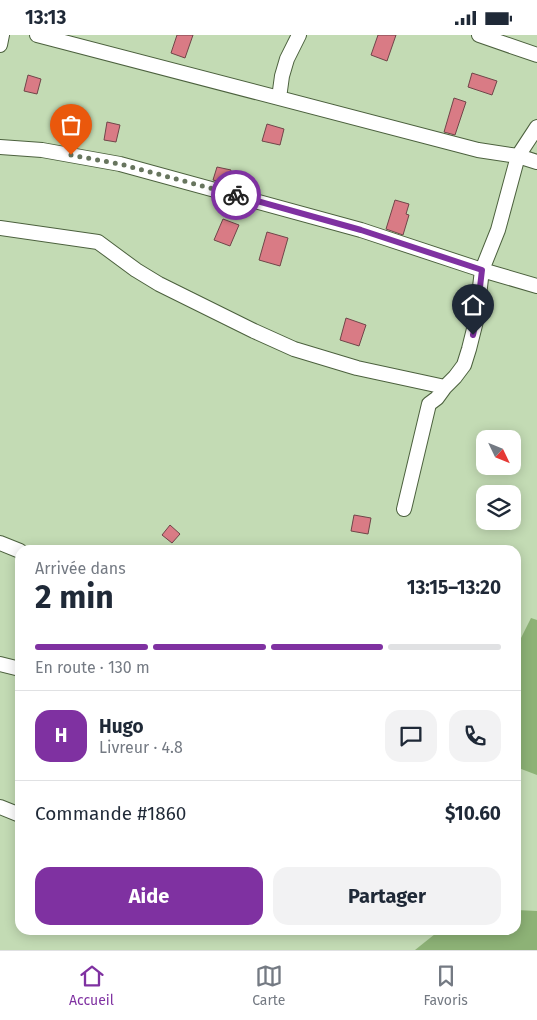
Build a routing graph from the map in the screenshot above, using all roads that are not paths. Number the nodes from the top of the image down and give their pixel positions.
1 (2, 35) edge
2 (37, 35) edge
3 (299, 35) edge
4 (479, 35) edge
5 (0, 45) edge
6 (537, 55) edge
7 (278, 98) junction
8 (537, 127) edge
9 (0, 147) edge
10 (518, 156) junction
11 (537, 162) edge
12 (0, 228) edge
13 (482, 270) junction
14 (537, 286) edge
15 (444, 387) junction
16 (404, 509) dead end
17 (0, 543) edge
18 (15, 549) edge
19 (0, 664) edge
20 (15, 668) edge
21 (0, 807) edge
22 (15, 813) edge

1 - 5 street
2 - 7 street
3 - 7 street
4 - 6 street
7 - 10 street
8 - 10 street
9 - 13 street
10 - 11 street
10 - 13 street
12 - 15 street
13 - 14 street
13 - 15 street
15 - 16 street
17 - 18 street
19 - 20 street
21 - 22 street

